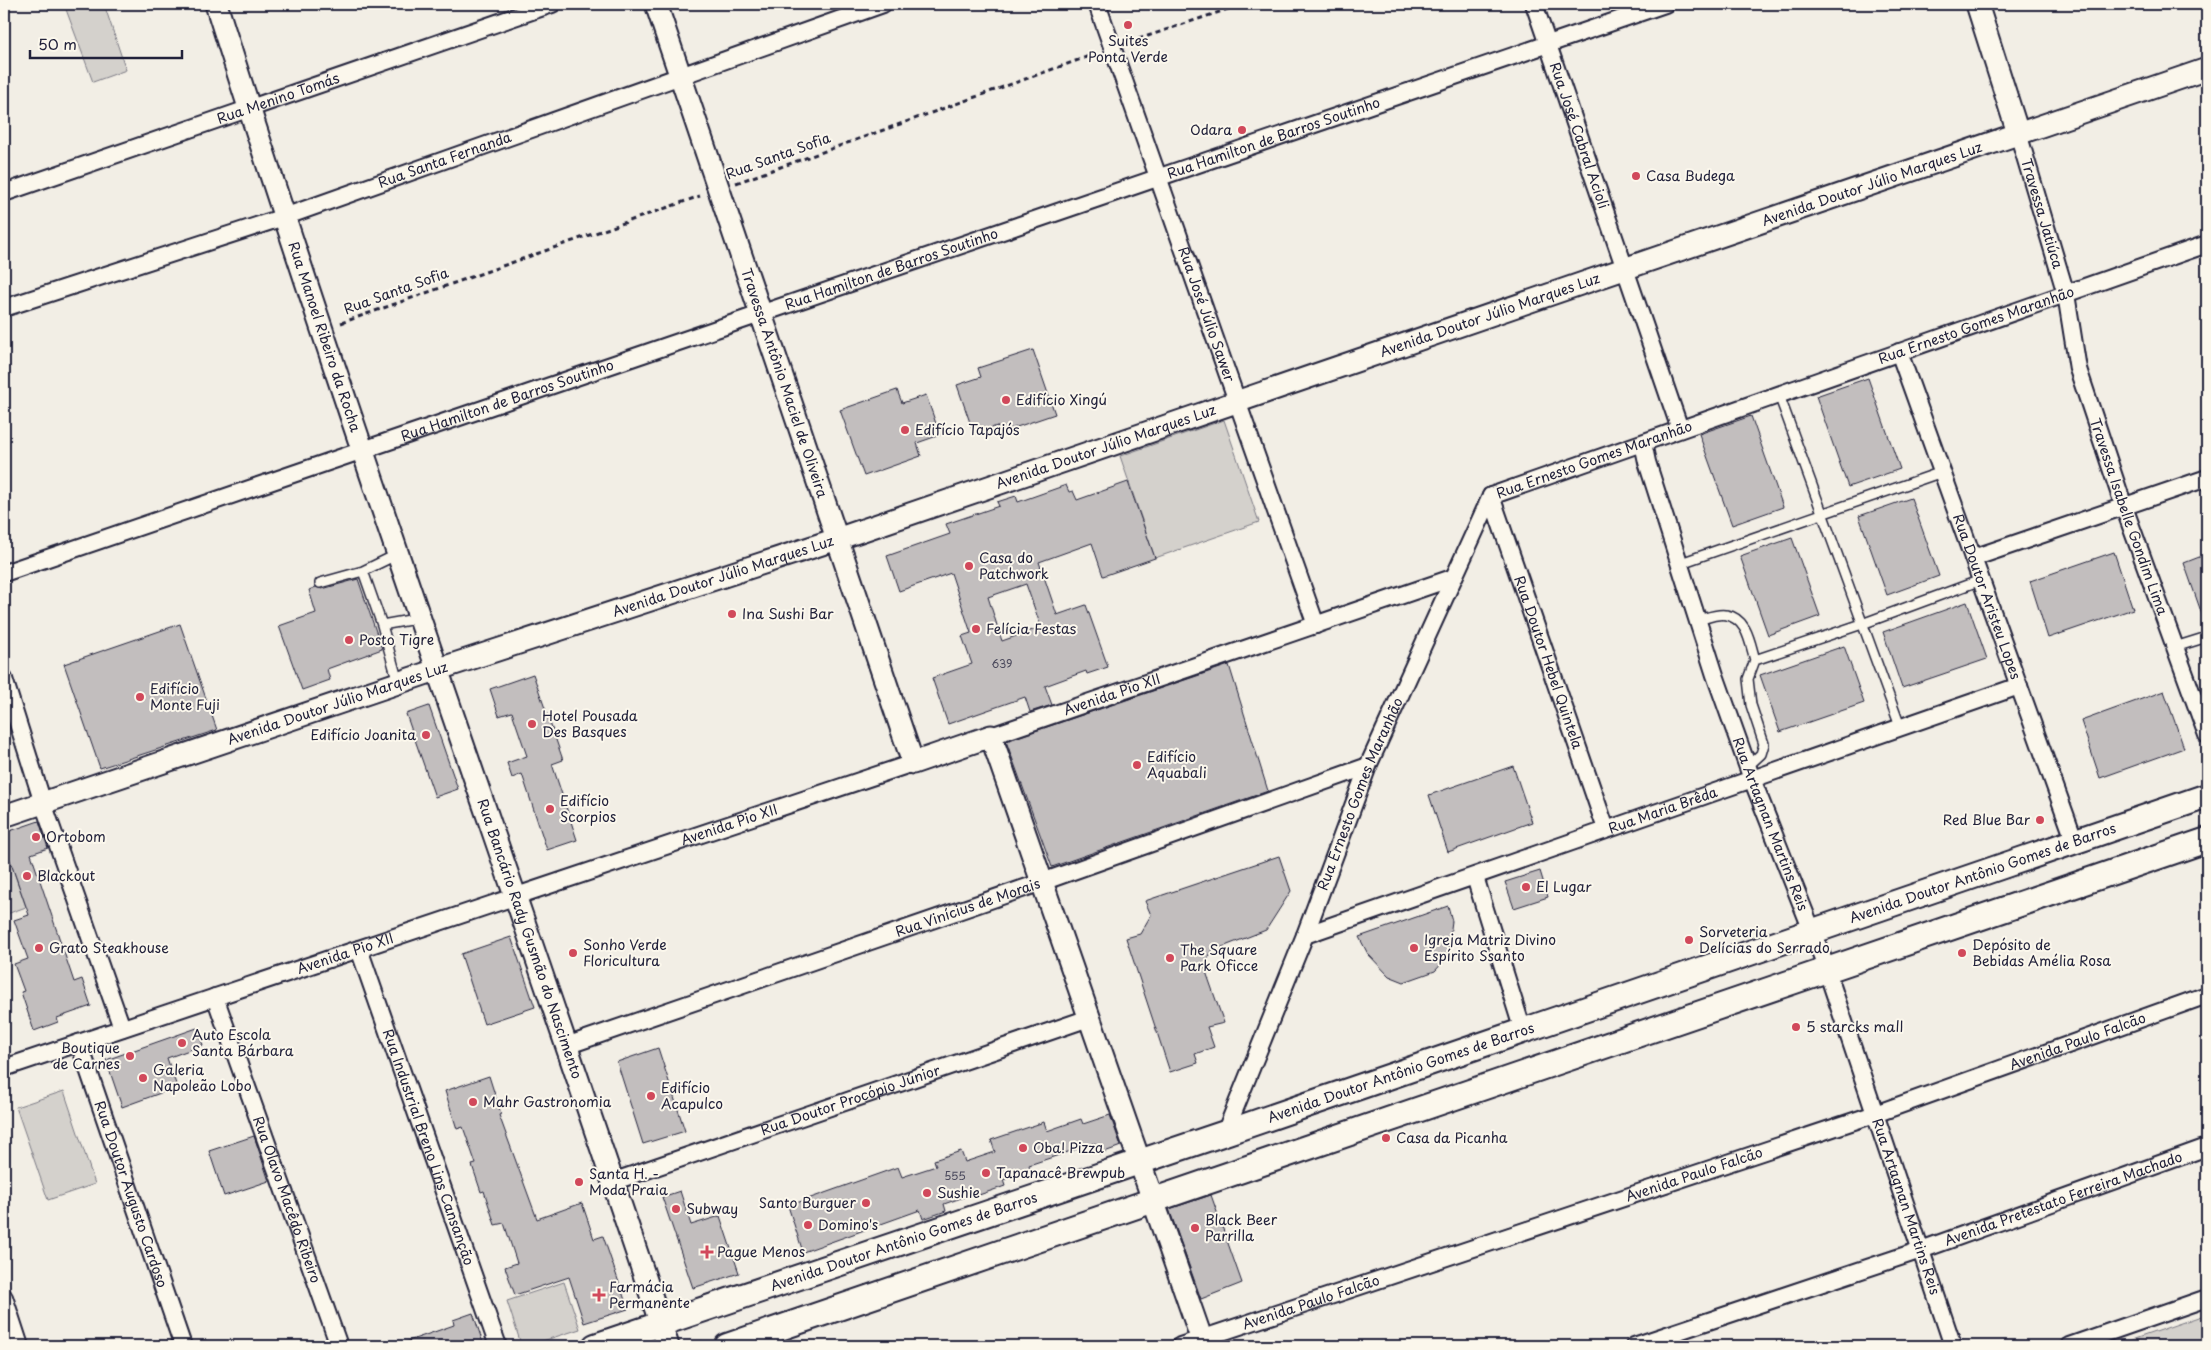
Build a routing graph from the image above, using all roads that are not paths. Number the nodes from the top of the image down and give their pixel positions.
1 (216, 4) edge
2 (552, 4) edge
3 (656, 4) edge
4 (883, 4) edge
5 (1097, 4) edge
6 (1534, 4) edge
7 (1665, 4) edge
8 (1977, 4) edge
9 (1548, 44) junction
10 (2207, 69) edge
11 (680, 75) junction
12 (249, 109) junction
13 (2018, 133) junction
14 (1158, 177) junction
15 (4, 193) edge
16 (284, 217) junction
17 (2207, 245) edge
18 (1624, 268) junction
19 (2066, 294) junction
20 (4, 308) edge
21 (760, 314) junction
22 (1899, 352) junction
23 (1779, 395) junction
24 (1237, 400) junction
25 (1680, 430) junction
26 (1643, 443) junction
27 (361, 450) junction
28 (1942, 472) junction
29 (2207, 478) edge
30 (1491, 496) junction
31 (2124, 506) junction
32 (1822, 514) junction
33 (837, 538) junction
34 (398, 554) junction
35 (1973, 558) junction
36 (1681, 563) junction
37 (363, 571) junction
38 (4, 573) edge
39 (1452, 578) junction
40 (1981, 580) junction
41 (320, 584) dead end
42 (421, 618) junction
43 (1698, 620) junction
44 (1862, 624) junction
45 (382, 625) junction
46 (1316, 625) junction
47 (2207, 636) edge
48 (2175, 647) junction
49 (1755, 660) junction
50 (438, 669) junction
51 (4, 679) edge
52 (398, 682) junction
53 (2020, 686) junction
54 (1901, 729) junction
55 (2207, 735) edge
56 (991, 736) junction
57 (913, 763) junction
58 (1368, 766) junction
59 (1750, 773) junction
60 (2207, 796) edge
61 (43, 803) junction
62 (4, 816) edge
63 (1606, 829) junction
64 (2207, 840) edge
65 (2075, 842) junction
66 (1474, 877) junction
67 (1042, 882) junction
68 (515, 896) junction
69 (1813, 932) junction
70 (1305, 935) junction
71 (359, 949) junction
72 (1827, 970) junction
73 (2207, 995) edge
74 (215, 997) junction
75 (1089, 1018) junction
76 (122, 1028) junction
77 (1523, 1031) junction
78 (78, 1043) junction
79 (566, 1046) junction
80 (4, 1068) edge
81 (1875, 1114) junction
82 (1225, 1133) junction
83 (2207, 1147) edge
84 (1139, 1162) junction
85 (612, 1182) junction
86 (1152, 1200) junction
87 (1921, 1250) junction
88 (4, 1297) edge
89 (2207, 1298) edge
90 (660, 1324) junction
91 (1202, 1343) edge
92 (20, 1346) edge
93 (183, 1346) edge
94 (339, 1346) edge
95 (498, 1346) edge
96 (595, 1346) edge
97 (668, 1346) edge
98 (726, 1346) edge
99 (1180, 1346) edge
100 (1634, 1346) edge
101 (1954, 1346) edge
102 (2068, 1346) edge

1 - 12 street, Rua Manoel Ribeiro da Rocha
2 - 12 street, Rua Menino Tomás
3 - 11 street, Travessa Antônio Maciel de Oliveira
4 - 11 street, Rua Santa Fernanda
5 - 14 street, Rua José Júlio Sawer
6 - 9 street, Rua José Cabral Acioli
7 - 9 street, Rua Hamilton de Barros Soutinho
8 - 13 street
9 - 14 street, Rua Hamilton de Barros Soutinho
9 - 18 street, Rua José Cabral Acioli
10 - 13 street, Avenida Doutor Júlio Marques Luz
11 - 16 street, Rua Santa Fernanda
11 - 21 street, Travessa Antônio Maciel de Oliveira
12 - 15 street, Rua Menino Tomás
12 - 16 street, Rua Manoel Ribeiro da Rocha
13 - 18 street, Avenida Doutor Júlio Marques Luz
13 - 19 street, Travessa Jatiúca
14 - 21 street, Rua Hamilton de Barros Soutinho
14 - 24 street, Rua José Júlio Sawer
16 - 20 street, Rua Santa Fernanda
16 - 27 street, Rua Manoel Ribeiro da Rocha
17 - 19 street, Rua Ernesto Gomes Maranhão
18 - 24 street, Avenida Doutor Júlio Marques Luz
18 - 25 street
19 - 22 street, Rua Ernesto Gomes Maranhão
19 - 31 street, Travessa Isabelle Gondim Lima
21 - 27 street, Rua Hamilton de Barros Soutinho
21 - 33 street, Travessa Antônio Maciel de Oliveira
22 - 23 street, Rua Ernesto Gomes Maranhão
22 - 28 street, Rua Doutor Aristeu Lopes
23 - 25 street, Rua Ernesto Gomes Maranhão
23 - 32 lane
24 - 33 street, Avenida Doutor Júlio Marques Luz
24 - 46 street, Rua José Júlio Sawer
25 - 26 street, Rua Ernesto Gomes Maranhão
26 - 30 street, Rua Ernesto Gomes Maranhão
26 - 36 street, Rua Artagnan Martins Reis
27 - 34 street, Rua Manoel Ribeiro da Rocha
27 - 38 street, Rua Hamilton de Barros Soutinho
28 - 32 lane
28 - 35 street, Rua Doutor Aristeu Lopes
29 - 31 street
30 - 39 street, Rua Ernesto Gomes Maranhão
30 - 63 street, Rua Doutor Hebel Quintela
31 - 35 street
31 - 48 street, Travessa Isabelle Gondim Lima
32 - 36 lane
32 - 44 lane
33 - 50 street, Avenida Doutor Júlio Marques Luz
33 - 57 street, Travessa Antônio Maciel de Oliveira
34 - 37 lane
34 - 42 street, Rua Manoel Ribeiro da Rocha
35 - 40 street, Rua Doutor Aristeu Lopes
36 - 43 street, Rua Artagnan Martins Reis
37 - 41 lane
37 - 45 lane
39 - 46 street, Avenida Pio XII
39 - 58 street, Rua Ernesto Gomes Maranhão
40 - 44 lane
40 - 53 street, Rua Doutor Aristeu Lopes
42 - 45 lane
42 - 50 street, Rua Manoel Ribeiro da Rocha
43 - 49 lane
43 - 59 street, Rua Artagnan Martins Reis
44 - 49 lane
44 - 54 lane
45 - 52 lane
46 - 56 street, Avenida Pio XII
47 - 48 lane
48 - 55 street, Travessa Isabelle Gondim Lima
49 - 59 lane
50 - 52 street, Avenida Doutor Júlio Marques Luz
50 - 68 street, Rua Bancário Rady Gusmão do Nascimento
51 - 61 street
52 - 61 street, Avenida Doutor Júlio Marques Luz
53 - 54 street, Rua Maria Brêda
53 - 65 street, Rua Doutor Aristeu Lopes
54 - 59 street, Rua Maria Brêda
56 - 57 street, Avenida Pio XII
56 - 67 street
57 - 68 street, Avenida Pio XII
58 - 67 street, Rua Vinícius de Morais
58 - 70 street, Rua Ernesto Gomes Maranhão
59 - 63 street, Rua Maria Brêda
59 - 69 street, Rua Artagnan Martins Reis
60 - 65 main road, Avenida Doutor Antônio Gomes de Barros
61 - 62 street, Avenida Doutor Júlio Marques Luz
61 - 76 street
63 - 66 street, Rua Maria Brêda
64 - 72 main road
65 - 69 main road, Avenida Doutor Antônio Gomes de Barros
66 - 70 street, Rua Maria Brêda
66 - 77 street
67 - 75 street
67 - 79 street, Rua Vinícius de Morais
68 - 71 street, Avenida Pio XII
68 - 79 street, Rua Bancário Rady Gusmão do Nascimento
69 - 72 street, Rua Artagnan Martins Reis
69 - 77 main road, Avenida Doutor Antônio Gomes de Barros
70 - 82 street, Rua Ernesto Gomes Maranhão
71 - 74 street, Avenida Pio XII
71 - 95 street, Rua Industrial Breno Lins Cansanção
72 - 81 street, Rua Artagnan Martins Reis
72 - 86 main road
73 - 81 street, Avenida Paulo Falcão
74 - 76 street, Avenida Pio XII
74 - 94 street, Rua Olavo Macêdo Ribeiro
75 - 84 street
75 - 85 street, Rua Doutor Procópio Júnior
76 - 78 street, Avenida Pio XII
77 - 82 main road, Avenida Doutor Antônio Gomes de Barros
78 - 80 street, Avenida Pio XII
78 - 93 street, Rua Doutor Augusto Cardoso
79 - 85 street, Rua Bancário Rady Gusmão do Nascimento
81 - 87 street, Rua Artagnan Martins Reis
81 - 91 street, Avenida Paulo Falcão
82 - 84 main road, Avenida Doutor Antônio Gomes de Barros
83 - 87 street, Avenida Pretestato Ferreira Machado
84 - 86 street
84 - 90 main road, Avenida Doutor Antônio Gomes de Barros
85 - 90 street, Rua Bancário Rady Gusmão do Nascimento
86 - 91 street
86 - 98 main road
87 - 100 street, Avenida Pretestato Ferreira Machado
87 - 101 street, Rua Artagnan Martins Reis
88 - 92 street
89 - 102 street
90 - 96 main road, Avenida Doutor Antônio Gomes de Barros
90 - 97 street, Rua Bancário Rady Gusmão do Nascimento
91 - 99 street, Avenida Paulo Falcão

